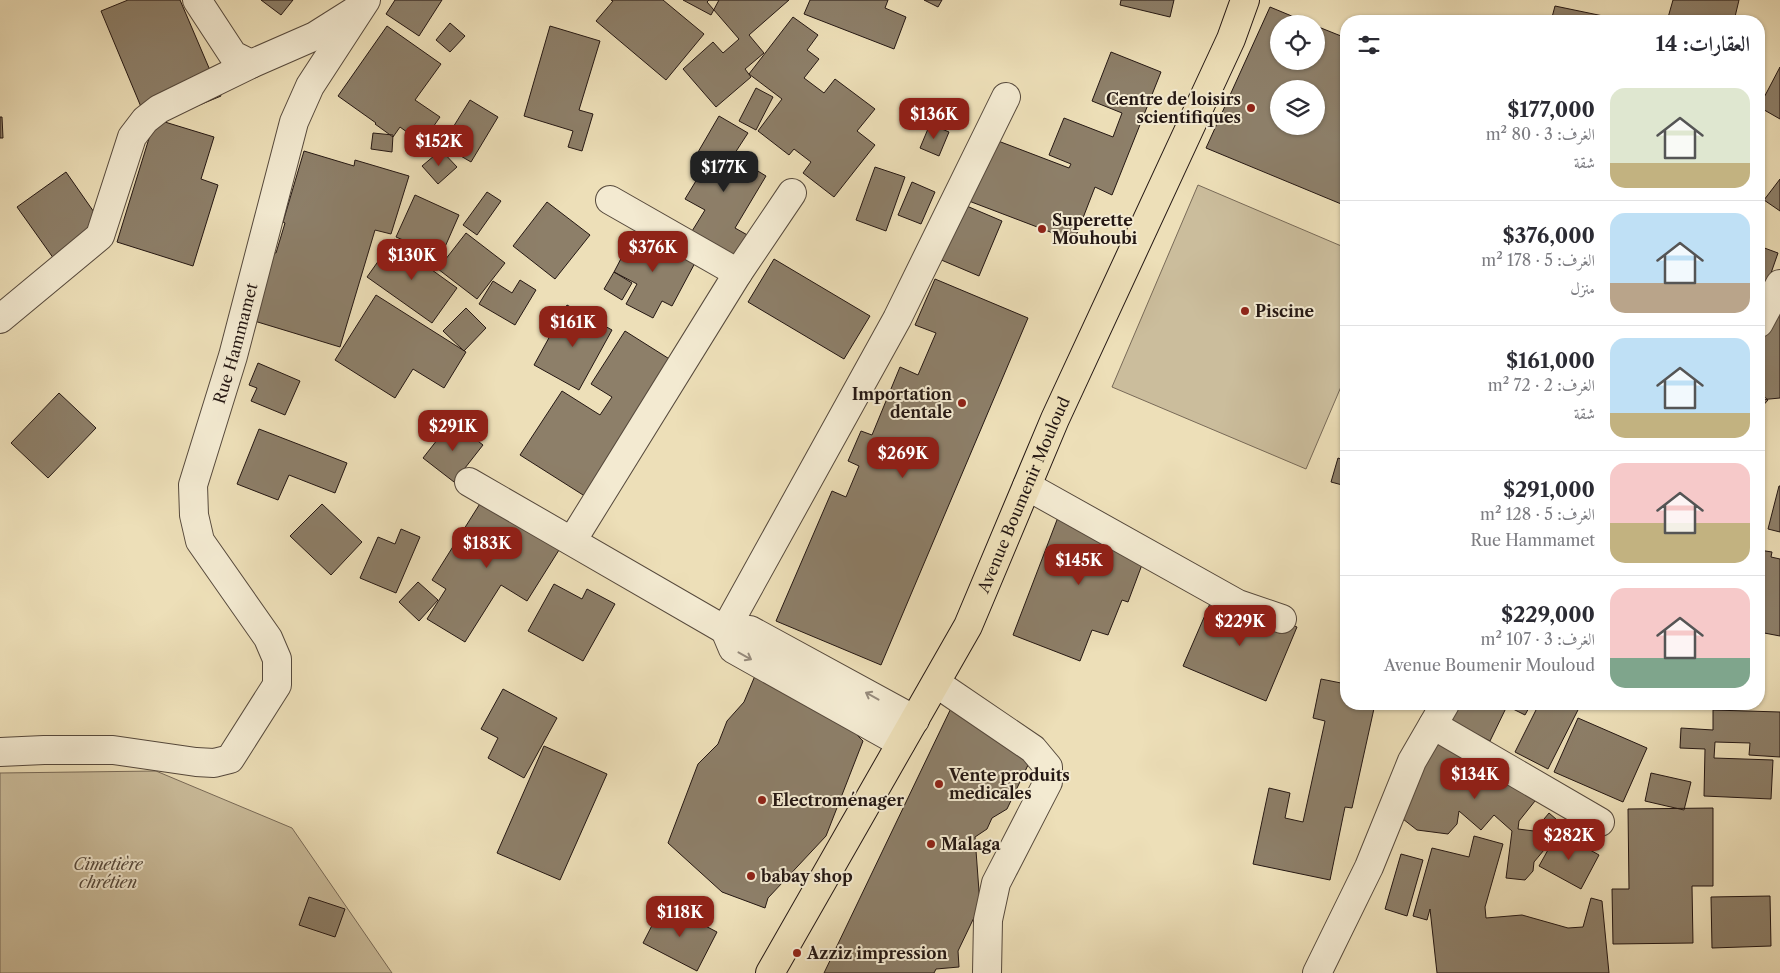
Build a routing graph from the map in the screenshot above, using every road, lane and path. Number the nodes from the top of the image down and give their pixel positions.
1 (197, 0) edge
2 (1245, 0) edge
3 (364, 3) edge
4 (251, 64) junction
5 (1006, 97) dead end
6 (792, 193) dead end
7 (610, 200) dead end
8 (738, 273) junction
9 (1780, 284) edge
10 (1765, 312) edge
11 (0, 318) edge
12 (1780, 330) edge
13 (1765, 333) edge
14 (469, 482) dead end
15 (1027, 486) junction
16 (572, 541) junction
17 (1282, 619) dead end
18 (725, 630) junction
19 (936, 683) junction
20 (1439, 714) edge
21 (915, 720) junction
22 (902, 743) junction
23 (0, 752) edge
24 (1600, 822) dead end
25 (770, 973) edge
26 (987, 973) edge
27 (1317, 973) edge

1 - 4 street
2 - 15 main road, Avenue Boumenir Mouloud
3 - 4 street
3 - 23 street, Rue Hammamet
4 - 11 street
5 - 18 street
6 - 8 street
7 - 8 street
8 - 16 street
9 - 10 street
12 - 13 street
14 - 16 street
15 - 17 street
15 - 19 main road, Avenue Boumenir Mouloud
16 - 18 street
21 -> 18 street
18 -> 22 street
19 - 21 main road, Avenue Boumenir Mouloud
19 - 26 street
20 - 24 street
20 - 27 street
21 - 22 main road, Avenue Boumenir Mouloud
22 - 25 main road, Avenue Boumenir Mouloud

